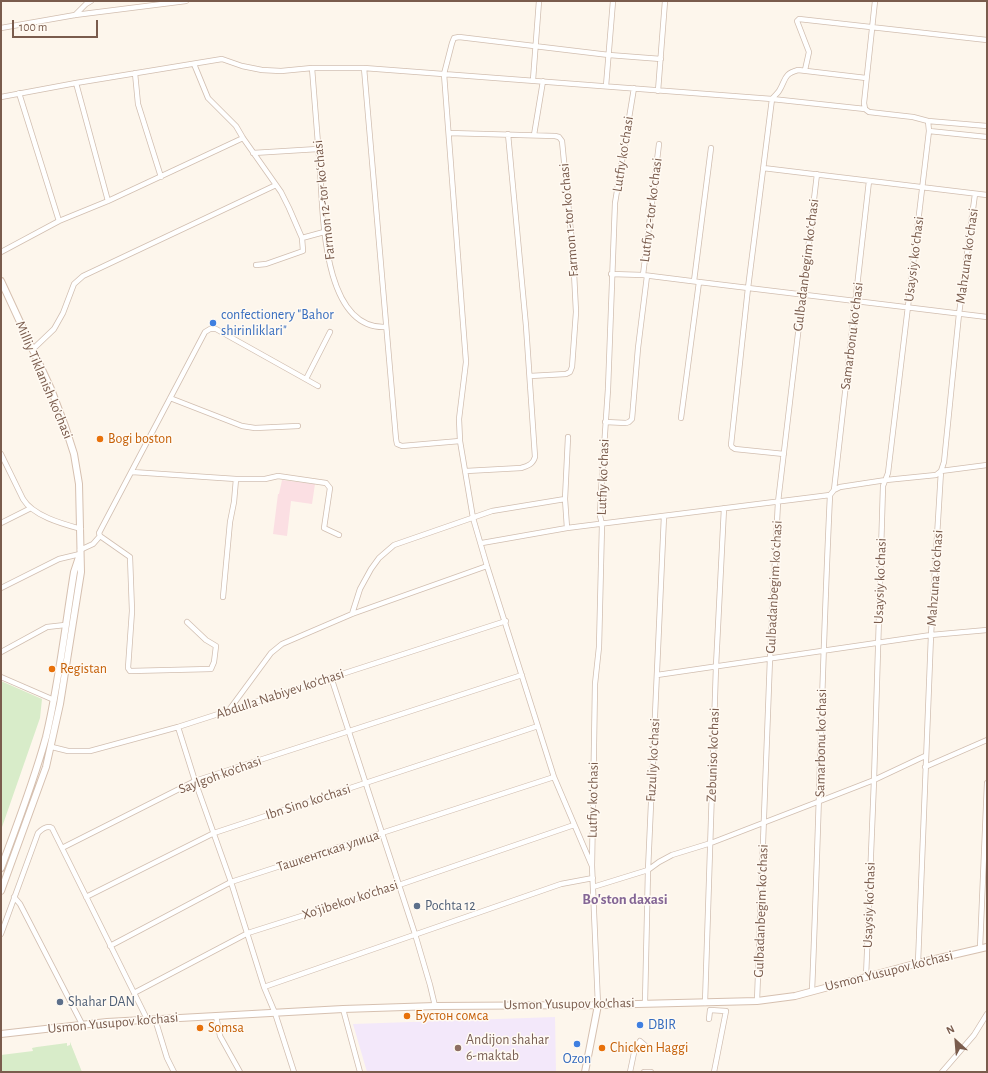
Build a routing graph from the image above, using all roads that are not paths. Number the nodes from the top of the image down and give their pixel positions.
1 (91, 1) edge
2 (186, 1) edge
3 (539, 1) edge
4 (613, 1) edge
5 (664, 1) edge
6 (875, 1) edge
7 (75, 15) junction
8 (1, 28) edge
9 (872, 28) junction
10 (987, 40) edge
11 (536, 47) junction
12 (609, 55) junction
13 (660, 59) junction
14 (194, 64) junction
15 (312, 68) junction
16 (364, 68) junction
17 (804, 70) junction
18 (135, 73) junction
19 (444, 74) junction
20 (866, 78) junction
21 (533, 80) junction
22 (542, 81) junction
23 (76, 83) junction
24 (606, 86) junction
25 (634, 88) junction
26 (658, 91) junction
27 (19, 93) junction
28 (1, 96) edge
29 (772, 99) junction
30 (865, 109) junction
31 (928, 121) junction
32 (987, 126) edge
33 (928, 131) junction
34 (450, 133) junction
35 (508, 134) junction
36 (534, 135) junction
37 (987, 137) edge
38 (243, 138) junction
39 (659, 144) dead end
40 (711, 148) dead end
41 (318, 149) junction
42 (253, 153) junction
43 (763, 168) junction
44 (817, 174) junction
45 (161, 177) junction
46 (869, 181) junction
47 (276, 185) junction
48 (922, 187) junction
49 (975, 194) junction
50 (987, 196) edge
51 (108, 201) junction
52 (59, 221) junction
53 (324, 232) junction
54 (302, 238) junction
55 (1, 252) edge
56 (256, 265) dead end
57 (612, 274) junction
58 (645, 276) junction
59 (1, 280) edge
60 (697, 282) junction
61 (748, 288) junction
62 (802, 295) junction
63 (856, 302) junction
64 (908, 308) junction
65 (959, 314) junction
66 (987, 317) edge
67 (386, 327) junction
68 (330, 332) dead end
69 (32, 350) junction
70 (530, 376) junction
71 (306, 379) junction
72 (318, 386) dead end
73 (170, 398) junction
74 (681, 418) dead end
75 (605, 422) junction
76 (298, 426) dead end
77 (568, 437) dead end
78 (460, 441) junction
79 (1, 454) edge
80 (784, 454) junction
81 (3, 463) edge
82 (987, 465) edge
83 (466, 471) junction
84 (941, 471) junction
85 (132, 472) junction
86 (236, 479) junction
87 (886, 480) junction
88 (834, 490) junction
89 (830, 495) junction
90 (565, 499) junction
91 (778, 502) junction
92 (31, 508) junction
93 (724, 508) junction
94 (664, 516) junction
95 (473, 518) junction
96 (1, 523) edge
97 (602, 524) junction
98 (567, 528) junction
99 (81, 529) junction
100 (339, 535) dead end
101 (100, 536) junction
102 (482, 543) junction
103 (80, 552) junction
104 (487, 566) junction
105 (1, 588) edge
106 (223, 597) dead end
107 (352, 614) junction
108 (506, 621) junction
109 (187, 622) dead end
110 (66, 625) junction
111 (987, 630) edge
112 (931, 635) junction
113 (878, 642) junction
114 (823, 651) junction
115 (1, 652) edge
116 (770, 658) junction
117 (716, 666) junction
118 (522, 675) junction
119 (657, 675) junction
120 (1, 677) edge
121 (331, 677) junction
122 (54, 700) junction
123 (229, 710) junction
124 (538, 726) junction
125 (178, 727) junction
126 (348, 732) junction
127 (987, 740) edge
128 (52, 747) junction
129 (925, 756) junction
130 (925, 767) junction
131 (554, 777) junction
132 (874, 780) junction
133 (195, 781) junction
134 (366, 782) junction
135 (987, 783) edge
136 (820, 801) junction
137 (765, 822) junction
138 (574, 825) junction
139 (214, 833) junction
140 (382, 833) junction
141 (711, 844) junction
142 (62, 848) junction
143 (592, 866) junction
144 (1, 868) edge
145 (648, 870) junction
146 (593, 878) junction
147 (3, 881) edge
148 (231, 882) junction
149 (399, 885) junction
150 (593, 887) junction
151 (1, 891) edge
152 (14, 897) junction
153 (86, 897) junction
154 (1, 934) edge
155 (248, 934) junction
156 (416, 934) junction
157 (110, 946) junction
158 (987, 947) edge
159 (980, 948) junction
160 (918, 964) junction
161 (866, 977) junction
162 (264, 987) junction
163 (812, 991) junction
164 (134, 993) junction
165 (757, 1001) junction
166 (704, 1003) junction
167 (645, 1004) junction
168 (598, 1005) junction
169 (435, 1006) junction
170 (343, 1009) junction
171 (275, 1013) junction
172 (987, 1014) edge
173 (216, 1016) junction
174 (147, 1019) junction
175 (155, 1019) junction
176 (709, 1019) dead end
177 (82, 1024) junction
178 (1, 1034) edge
179 (648, 1048) dead end
180 (174, 1072) edge
181 (240, 1072) edge
182 (294, 1072) edge
183 (360, 1072) edge
184 (585, 1072) edge
185 (630, 1072) edge
186 (644, 1072) edge
187 (651, 1072) edge
188 (714, 1072) edge
189 (942, 1072) edge

1 - 7 street
2 - 7 street
3 - 11 street
4 - 12 street
5 - 13 street
6 - 9 street
7 - 8 street
9 - 10 street
9 - 17 street
9 - 20 street
11 - 12 street
11 - 19 street
11 - 21 street
12 - 13 street
12 - 24 street
13 - 26 street
14 - 15 street
14 - 18 street
14 - 38 street
15 - 16 street
15 - 41 street, Farmon 12-tor koʻchasi
16 - 19 street
16 - 67 street
17 - 20 street
17 - 29 street
18 - 23 street
18 - 45 street
19 - 21 street
19 - 34 street
20 - 30 street
21 - 22 street
22 - 24 street
22 - 36 street
23 - 27 street
23 - 51 street
24 - 25 street
25 - 26 street
25 - 57 street, Lutfiy koʻchasi
26 - 29 street
27 - 28 street
27 - 52 street
29 - 30 street
29 - 43 street
30 - 31 street
31 - 32 street
31 - 33 street, Usaysiy koʻchasi
33 - 37 street
33 - 48 street, Usaysiy koʻchasi
34 - 35 street, Farmon 1-tor koʻchasi
34 - 78 street
35 - 36 street, Farmon 1-tor koʻchasi
35 - 70 street
36 - 70 street, Farmon 1-tor koʻchasi
38 - 42 street
38 - 45 street
39 - 58 street, Lutfiy 2-tor koʻchasi
40 - 60 street
41 - 42 street
41 - 53 street, Farmon 12-tor koʻchasi
42 - 47 street
43 - 44 street
43 - 61 street
44 - 46 street
44 - 62 street, Gulbadanbegim koʻchasi
45 - 51 street
46 - 48 street
46 - 63 street, Samarbonu koʻchasi
47 - 54 street
47 - 69 street
48 - 49 street
48 - 64 street, Usaysiy koʻchasi
49 - 50 street
49 - 65 street, Mahzuna koʻchasi
51 - 52 street
52 - 55 street
53 - 54 street
53 - 67 street, Farmon 12-tor koʻchasi
54 - 56 street
57 - 58 street
57 - 75 street, Lutfiy koʻchasi
58 - 60 street
58 - 75 street, Lutfiy 2-tor koʻchasi
59 - 69 main road, Milliy Tiklanish ko'chasi
60 - 61 street
60 - 74 street
61 - 62 street
61 - 80 street
62 - 63 street
62 - 80 street, Gulbadanbegim koʻchasi
63 - 64 street
63 - 88 street, Samarbonu koʻchasi
64 - 65 street
64 - 87 street, Usaysiy koʻchasi
65 - 66 street
65 - 84 street, Mahzuna koʻchasi
67 - 78 street
68 - 71 street
69 - 99 main road, Milliy Tiklanish ko'chasi
70 - 83 street
71 - 72 street
71 - 73 street
73 - 76 street
73 - 85 street
75 - 97 street, Lutfiy koʻchasi
77 - 90 street
78 - 83 street
79 - 81 street
80 - 91 street, Gulbadanbegim koʻchasi
81 - 92 street
82 - 84 street
83 - 95 street
84 - 87 street
84 - 112 street, Mahzuna koʻchasi
85 - 86 street
85 - 101 street
86 - 100 street
86 - 106 street
87 - 88 street
87 - 113 street, Usaysiy koʻchasi
88 - 89 street
89 - 91 street
89 - 114 street, Samarbonu koʻchasi
90 - 95 street
90 - 98 street
91 - 93 street
91 - 116 street, Gulbadanbegim koʻchasi
92 - 96 street
92 - 99 street
93 - 94 street
93 - 117 street, Zebuniso ko'chasi
94 - 97 street
94 - 119 street, Fuzuliy koʻchasi
95 - 102 street
95 - 107 street
97 - 98 street
97 - 143 street, Lutfiy koʻchasi
98 - 102 street
99 - 103 main road, Milliy Tiklanish ko'chasi
101 - 103 street
101 - 109 street
102 - 104 street
103 - 105 street
103 - 110 main road, Milliy Tiklanish ko'chasi
103 - 128 main road, Milliy Tiklanish ko'chasi
104 - 107 street
104 - 108 street
107 - 123 street
108 - 118 street
108 - 121 street, Abdulla Nabiyev ko'chasi
110 - 115 street
110 - 122 main road, Milliy Tiklanish ko'chasi
111 - 112 street
112 - 113 street
112 - 129 street, Mahzuna koʻchasi
113 - 114 street
113 - 132 street, Usaysiy koʻchasi
114 - 116 street
114 - 136 street, Samarbonu koʻchasi
116 - 117 street
116 - 137 street, Gulbadanbegim koʻchasi
117 - 119 street
117 - 141 street, Zebuniso ko'chasi
118 - 124 street
118 - 126 street, Saylgoh ko'chasi
119 - 145 street, Fuzuliy koʻchasi
120 - 122 street
121 - 123 street, Abdulla Nabiyev ko'chasi
121 - 126 street
122 - 144 main road, Milliy Tiklanish ko'chasi
123 - 125 street, Abdulla Nabiyev ko'chasi
124 - 131 street
124 - 134 street, Ibn Sino ko'chasi
125 - 128 street, Abdulla Nabiyev ko'chasi
125 - 133 street
126 - 133 street, Saylgoh ko'chasi
126 - 134 street
127 - 130 street
128 - 147 main road, Milliy Tiklanish ko'chasi
129 - 130 street, Mahzuna koʻchasi
129 - 132 street
130 - 160 street, Mahzuna koʻchasi
131 - 138 street
131 - 140 street, Ташкентская улица
132 - 136 street
132 - 161 street, Usaysiy koʻchasi
133 - 139 street
133 - 142 street, Saylgoh ko'chasi
134 - 139 street, Ibn Sino ko'chasi
134 - 140 street
135 - 159 street
136 - 137 street
136 - 163 street, Samarbonu koʻchasi
137 - 141 street
137 - 165 street, Gulbadanbegim koʻchasi
138 - 143 street
138 - 149 street, Xo'jibekov ko'chasi
139 - 148 street
139 - 153 street, Ibn Sino ko'chasi
140 - 148 street, Ташкентская улица
140 - 149 street
141 - 145 street
141 - 166 street, Zebuniso ko'chasi
142 - 152 street
142 - 153 street
143 - 146 street
145 - 150 street
145 - 167 street, Fuzuliy koʻchasi
146 - 150 street
146 - 156 street
147 - 151 main road, Milliy Tiklanish ko'chasi
148 - 155 street
148 - 157 street, Ташкентская улица
149 - 155 street, Xo'jibekov ko'chasi
149 - 156 street
150 - 168 street
152 - 154 street
152 - 177 street
153 - 157 street
155 - 162 street
155 - 164 street, Xo'jibekov ko'chasi
156 - 162 street
156 - 169 street
157 - 164 street
158 - 159 main road, Usmon Yusupov ko'chasi
159 - 160 main road, Usmon Yusupov ko'chasi
160 - 161 main road, Usmon Yusupov ko'chasi
161 - 163 main road, Usmon Yusupov ko'chasi
162 - 171 street
163 - 165 main road, Usmon Yusupov ko'chasi
164 - 174 street
165 - 166 main road, Usmon Yusupov ko'chasi
166 - 167 main road, Usmon Yusupov ko'chasi
167 - 168 main road, Usmon Yusupov ko'chasi
168 - 169 main road, Usmon Yusupov ko'chasi
168 - 184 main road
169 - 170 main road, Usmon Yusupov ko'chasi
170 - 171 main road, Usmon Yusupov ko'chasi
170 - 183 street
171 - 173 main road, Usmon Yusupov ko'chasi
171 - 182 street
172 - 189 street
173 - 175 main road, Usmon Yusupov ko'chasi
173 - 181 street
174 - 175 main road, Usmon Yusupov ko'chasi
174 - 177 main road, Usmon Yusupov ko'chasi
175 - 180 street
176 - 188 street
177 - 178 main road, Usmon Yusupov ko'chasi
179 - 185 street
186 - 187 street

